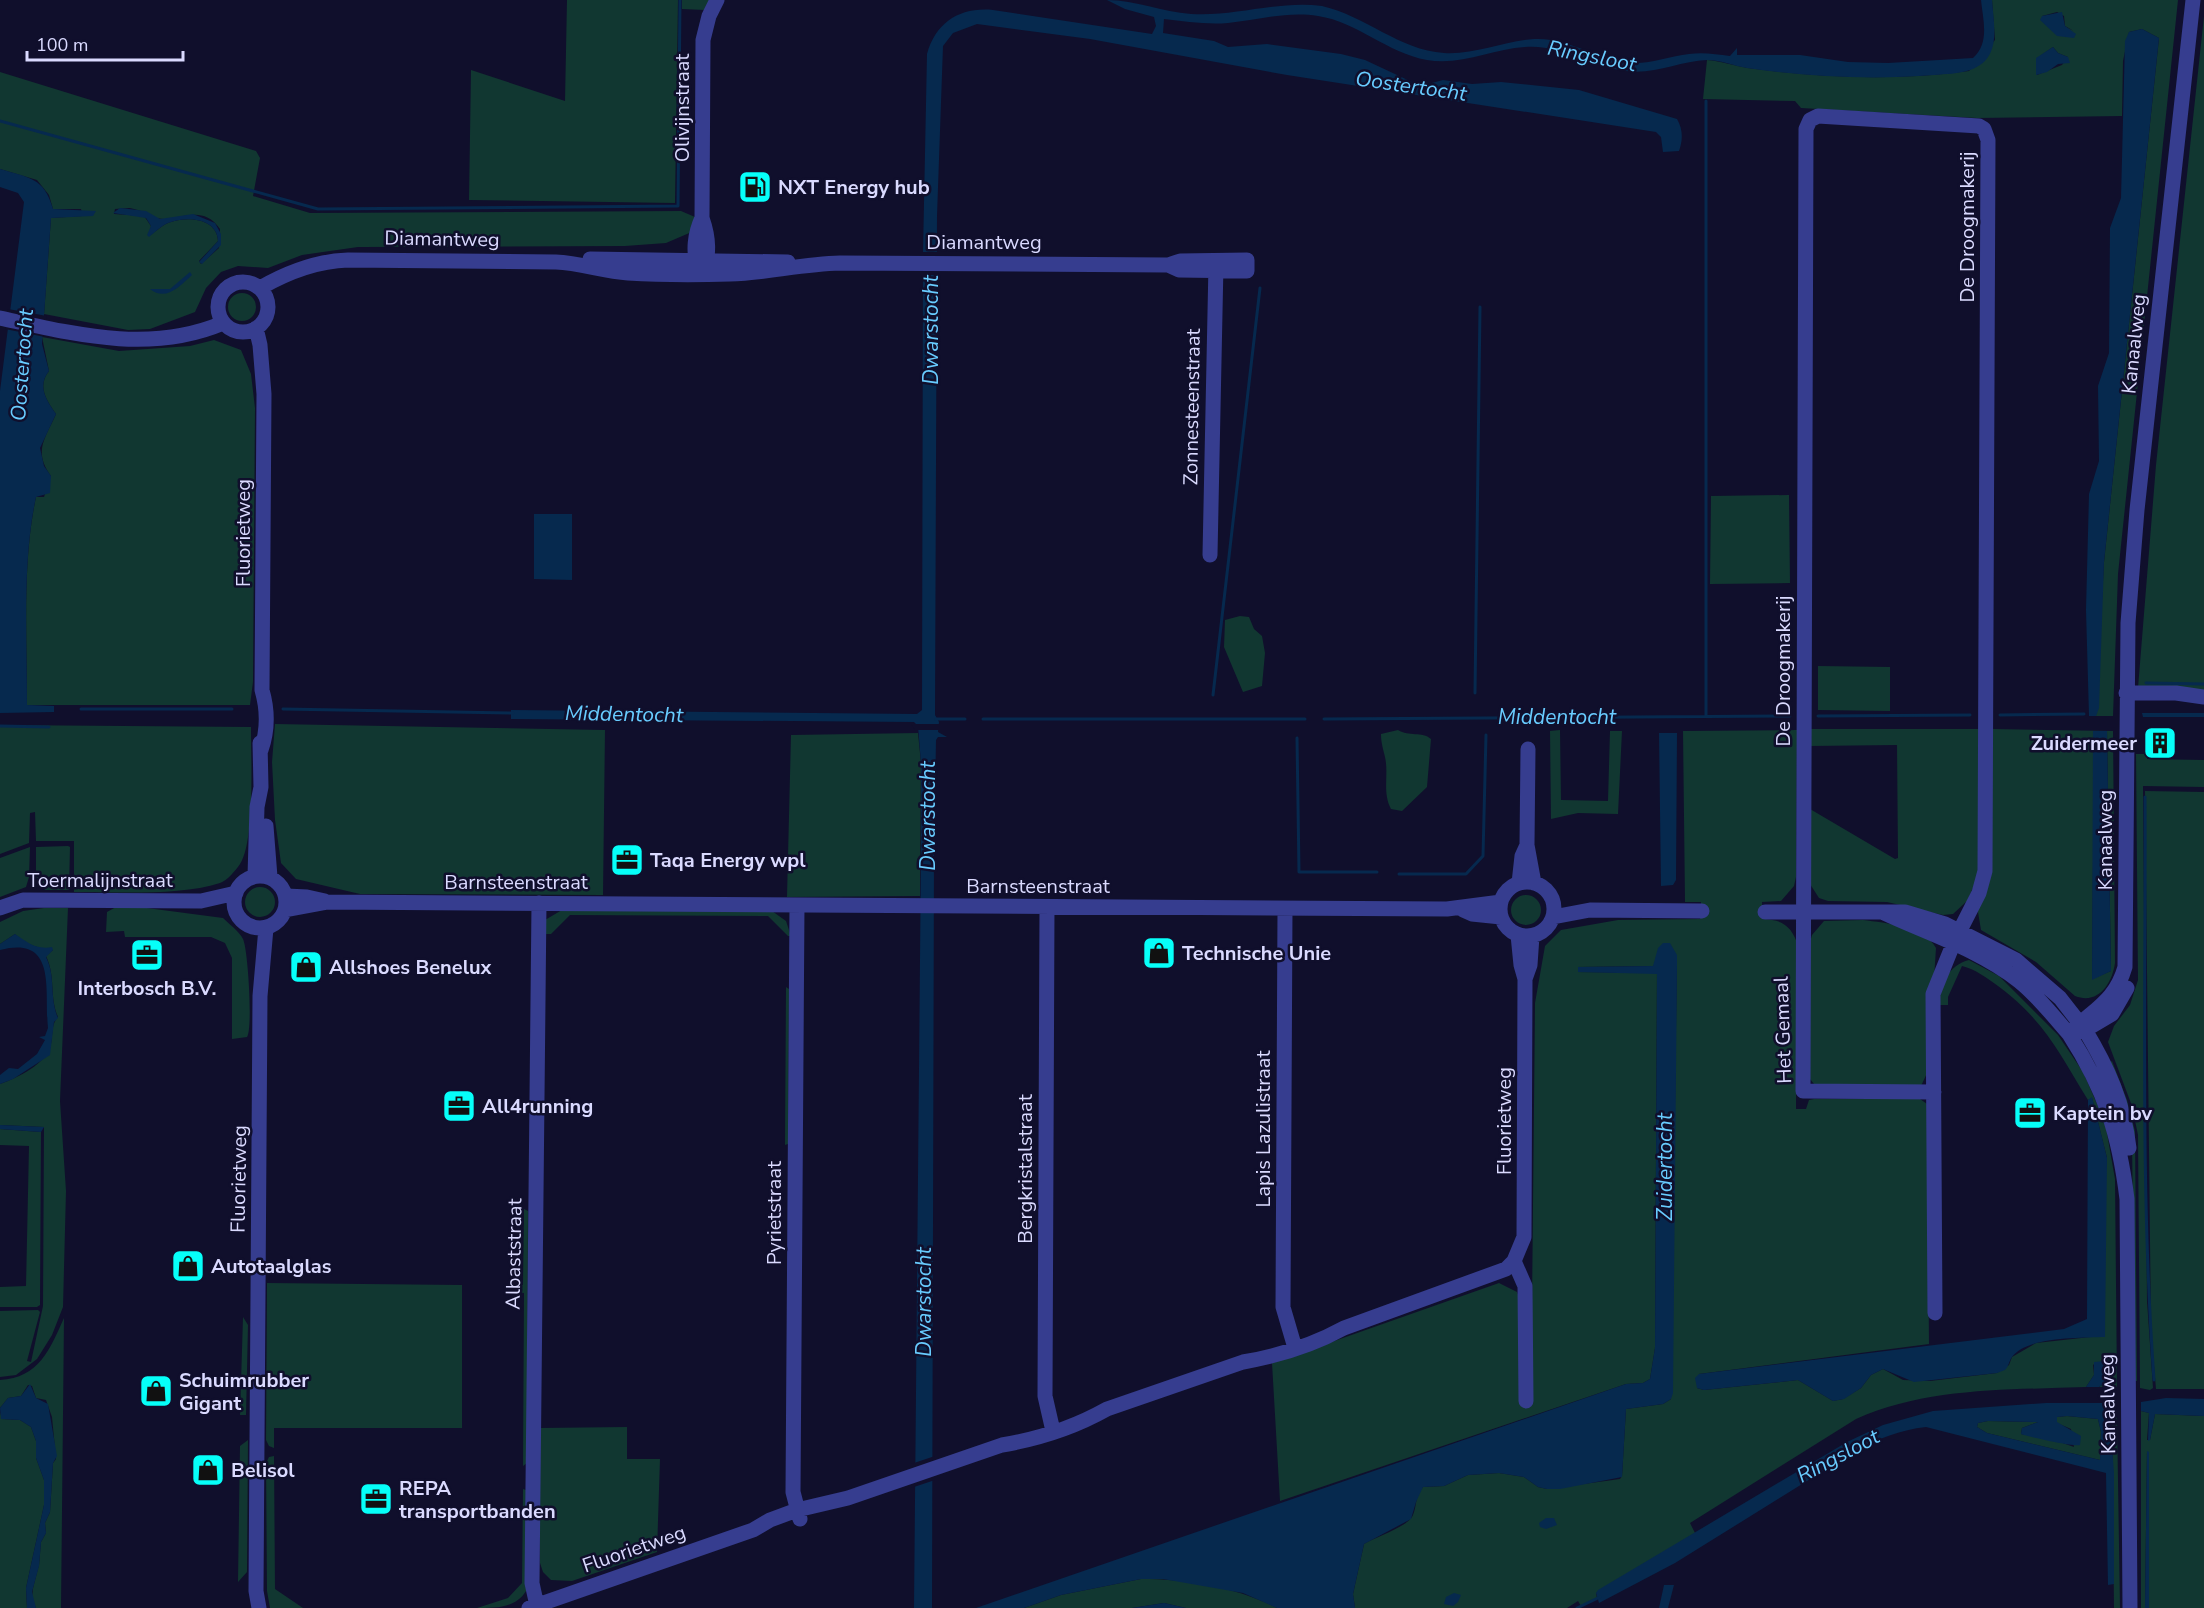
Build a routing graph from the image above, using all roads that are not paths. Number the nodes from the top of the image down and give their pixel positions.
1 (717, 0) edge
2 (2193, 0) edge
3 (702, 265) junction
4 (1216, 266) joint
5 (263, 293) junction
6 (220, 317) junction
7 (1, 318) edge
8 (250, 330) junction
9 (1210, 555) dead end
10 (2126, 693) junction
11 (2204, 697) edge
12 (1528, 749) dead end
13 (262, 877) junction
14 (1527, 883) junction
15 (235, 900) junction
16 (286, 903) junction
17 (539, 903) junction
18 (797, 905) junction
19 (1047, 907) junction
20 (0, 908) edge
21 (1285, 909) junction
22 (1501, 909) junction
23 (1554, 911) junction
24 (1702, 911) dead end
25 (1804, 911) junction
26 (1765, 912) dead end
27 (260, 928) junction
28 (1525, 936) junction
29 (1957, 936) junction
30 (2083, 1026) junction
31 (2069, 1034) junction
32 (1934, 1092) junction
33 (2127, 1199) junction
34 (1514, 1261) junction
35 (1935, 1313) dead end
36 (1293, 1344) junction
37 (1526, 1401) dead end
38 (1052, 1427) junction
39 (798, 1515) junction
40 (533, 1607) edge
41 (258, 1608) edge
42 (2130, 1608) edge

1 - 3 street, Olivijnstraat
2 - 10 street, Kanaalweg
3 - 4 street, Diamantweg
3 - 5 street, Diamantweg
4 - 9 street, Zonnesteenstraat
5 - 6 street
5 - 8 street
6 - 7 street
6 - 8 street
8 - 13 street, Fluorietweg
10 - 11 street
10 - 30 street, Kanaalweg
12 - 14 street
13 - 15 street
13 - 16 street
14 - 22 street
14 - 23 street
15 - 20 street, Toermalijnstraat
15 - 27 street
16 - 17 street, Barnsteenstraat
16 - 27 street
17 - 18 street, Barnsteenstraat
17 - 40 street, Albaststraat
18 - 19 street, Barnsteenstraat
18 - 39 street, Pyrietstraat
19 - 21 street, Barnsteenstraat
19 - 38 street, Bergkristalstraat
21 - 22 street, Barnsteenstraat
21 - 36 street, Lapis Lazulistraat
22 - 28 street
23 - 24 street
23 - 28 street
25 - 26 street
25 - 29 street
25 - 29 street, De Droogmakerij
25 - 32 street, Het Gemaal
27 - 41 street, Fluorietweg
28 - 34 street, Fluorietweg
29 - 30 street
29 - 31 street
29 - 32 street
30 - 31 street, Kanaalweg
30 - 33 street, Kanaalweg
31 - 33 street, Kanaalweg
32 - 35 street
33 - 42 street, Kanaalweg
34 - 36 street, Fluorietweg
34 - 37 street
36 - 38 street, Fluorietweg
38 - 39 street, Fluorietweg
39 - 40 street, Fluorietweg

